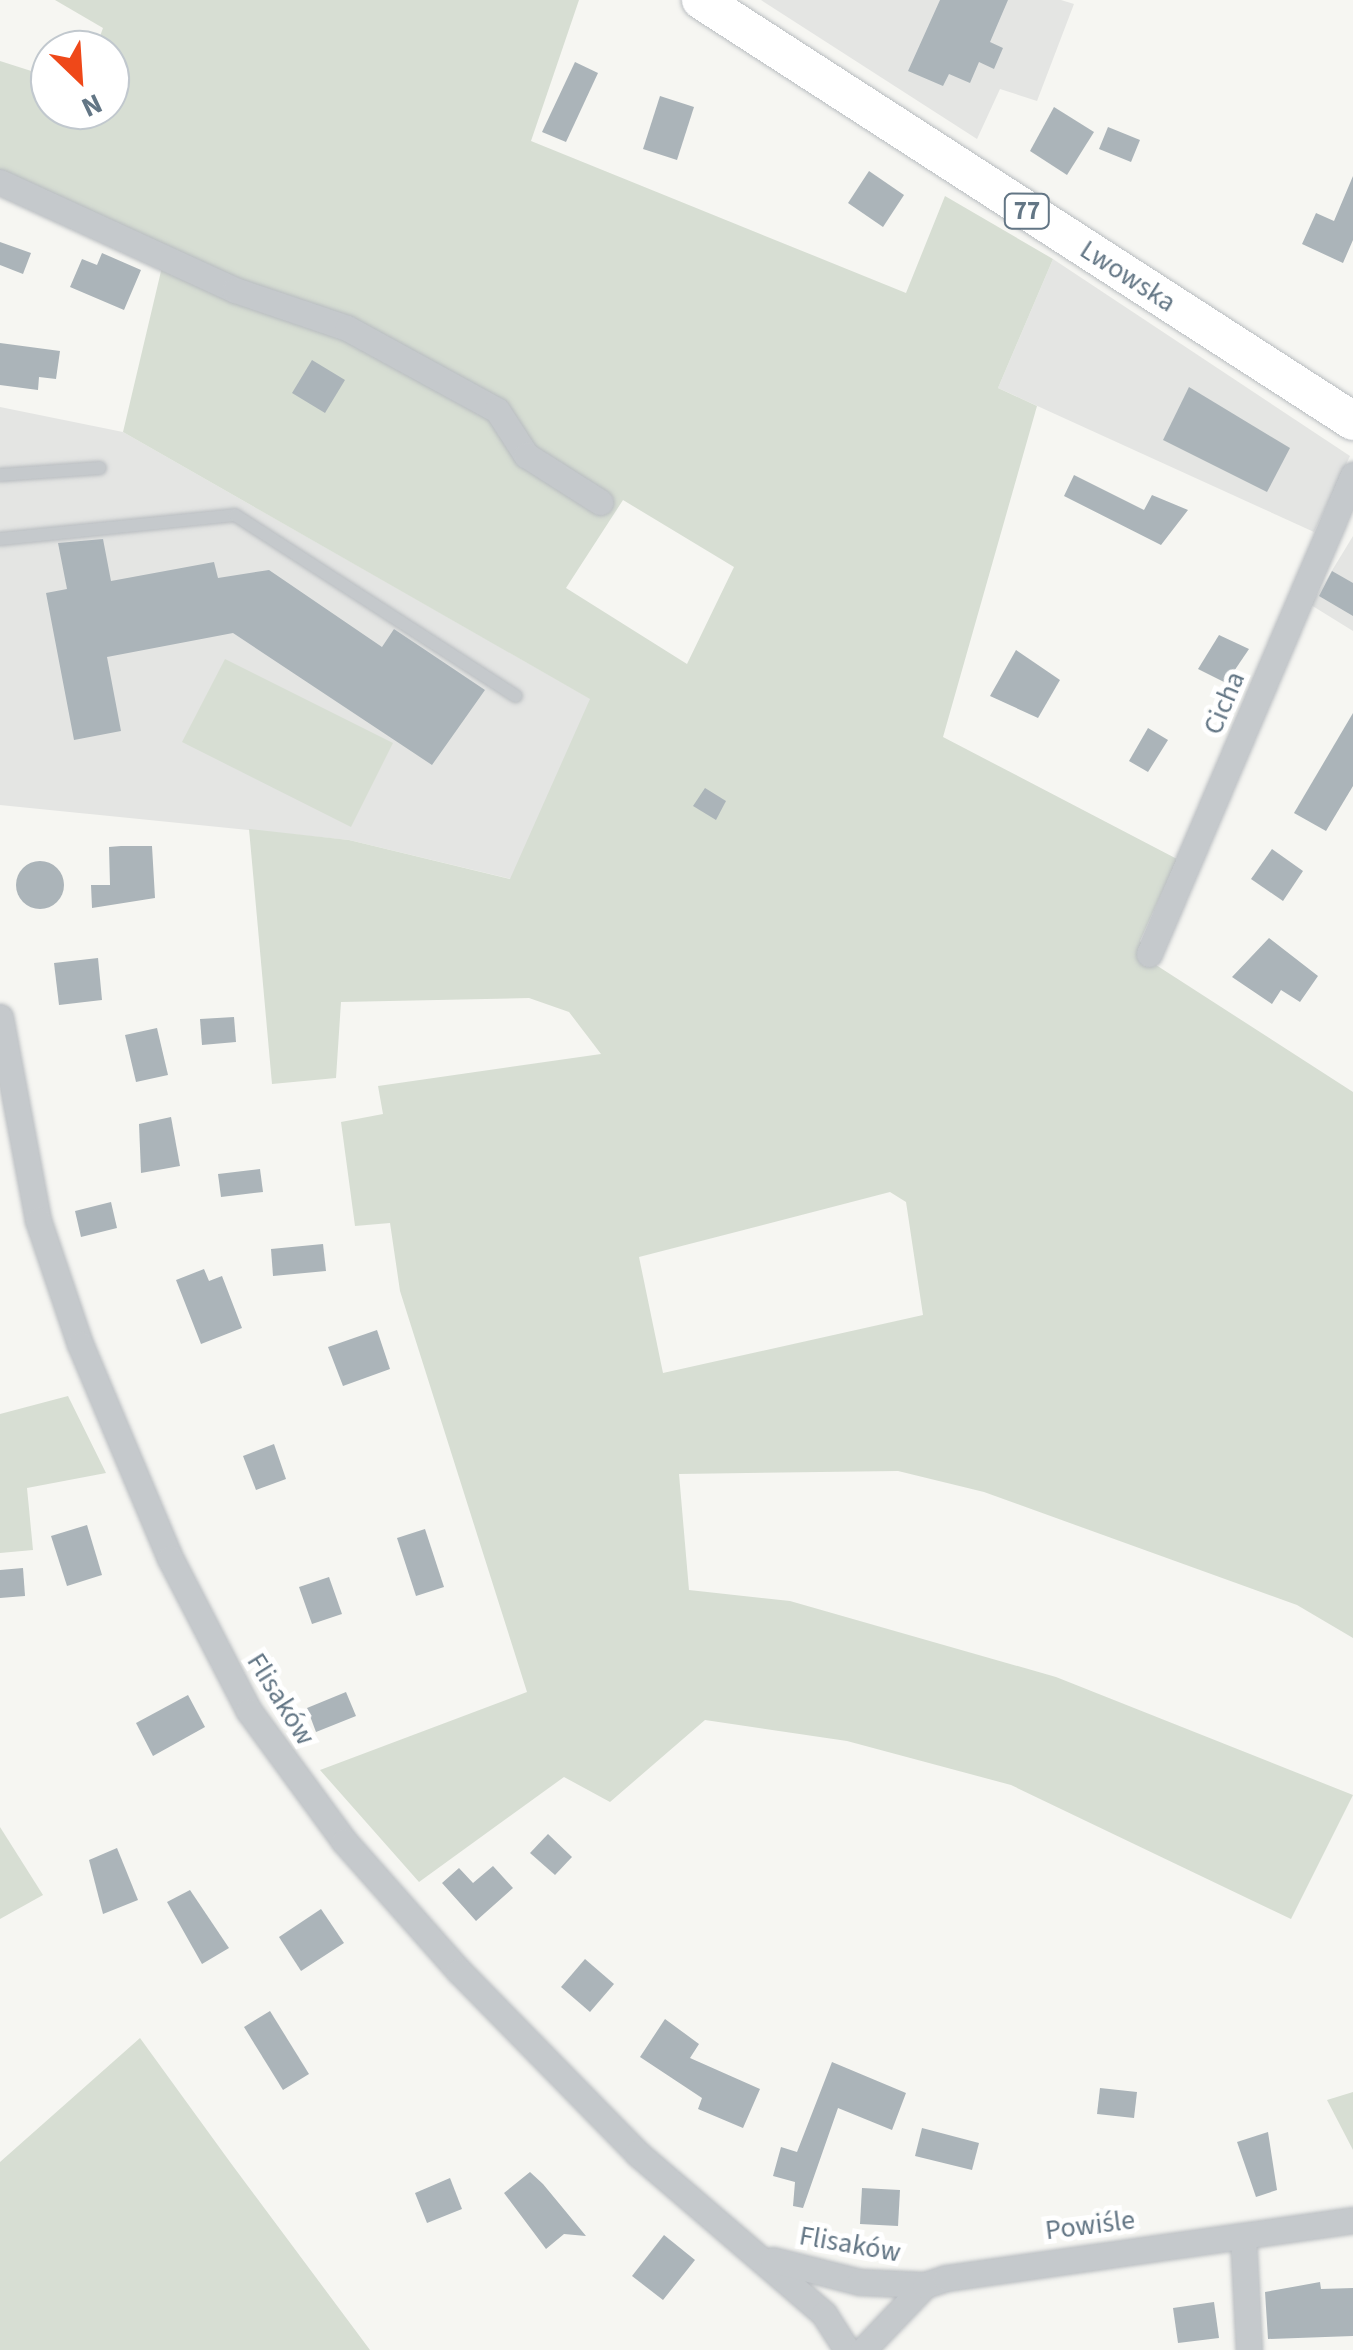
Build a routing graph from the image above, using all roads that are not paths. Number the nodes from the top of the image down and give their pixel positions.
1 (701, 0) edge
2 (0, 182) edge
3 (1353, 421) edge
4 (100, 468) dead end
5 (0, 474) edge
6 (1353, 475) edge
7 (600, 502) dead end
8 (0, 539) edge
9 (516, 696) dead end
10 (1149, 954) dead end
11 (0, 1018) edge
12 (1353, 2220) edge
13 (1243, 2236) junction
14 (765, 2258) junction
15 (925, 2285) junction
16 (848, 2350) edge
17 (863, 2350) edge
18 (1248, 2350) edge

1 - 3 main road, Lwowska / 77
2 - 7 street
4 - 5 lane
6 - 10 street, Cicha
8 - 9 lane
11 - 14 street, Flisaków
12 - 13 street, Powiśle
13 - 15 street, Powiśle
13 - 18 street
14 - 15 street, Flisaków
14 - 16 street, Flisaków
15 - 17 street

